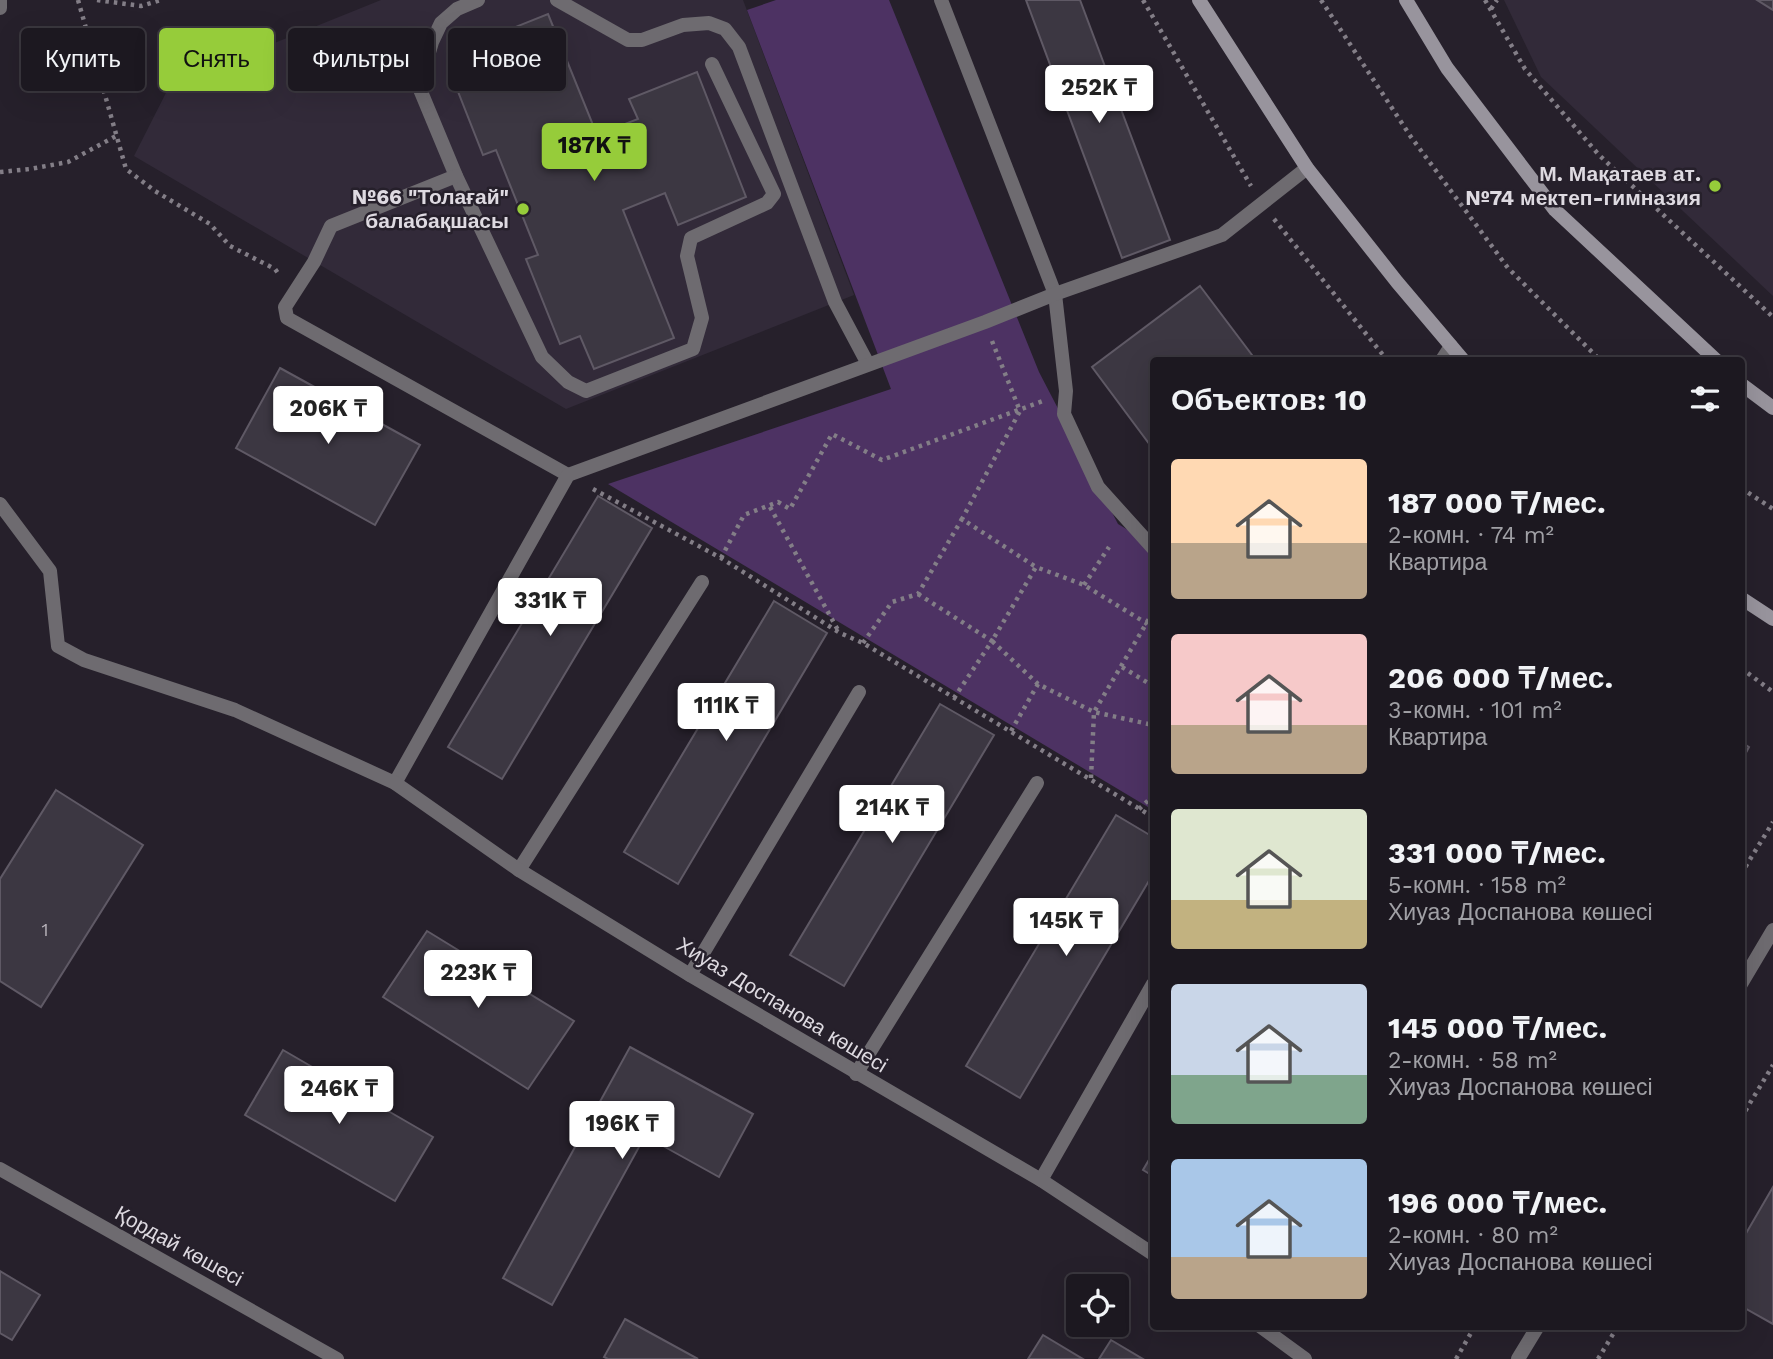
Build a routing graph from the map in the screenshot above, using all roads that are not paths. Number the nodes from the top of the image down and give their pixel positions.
1 (1, 0) edge
2 (478, 0) edge
3 (556, 0) edge
4 (941, 0) edge
5 (1199, 0) edge
6 (1406, 0) edge
7 (0, 9) edge
8 (712, 64) dead end
9 (1307, 168) junction
10 (456, 176) junction
11 (1055, 295) junction
12 (1451, 346) junction
13 (1444, 357) edge
14 (1460, 357) edge
15 (1713, 357) edge
16 (868, 364) junction
17 (1745, 387) edge
18 (1773, 408) edge
19 (568, 475) junction
20 (0, 504) edge
21 (1150, 545) edge
22 (702, 582) dead end
23 (1745, 601) edge
24 (1773, 619) edge
25 (859, 692) dead end
26 (395, 783) junction
27 (1037, 783) dead end
28 (519, 870) junction
29 (1773, 930) edge
30 (690, 975) junction
31 (1745, 977) edge
32 (1150, 989) edge
33 (856, 1074) junction
34 (0, 1169) edge
35 (1041, 1180) junction
36 (1150, 1252) edge
37 (1265, 1330) edge
38 (1536, 1330) edge
39 (337, 1359) edge
40 (1305, 1359) edge
41 (1518, 1359) edge

1 - 7 street
2 - 10 street
3 - 16 street
4 - 11 street
5 - 9 street
6 - 15 street
8 - 10 street
9 - 11 street
9 - 12 street
10 - 19 street
11 - 16 street
11 - 21 street
12 - 13 street
12 - 14 street
16 - 19 street
17 - 18 street
19 - 26 street
20 - 26 street, Хиуаз Доспанова көшесі
22 - 28 street
23 - 24 street
25 - 30 street
26 - 28 street, Хиуаз Доспанова көшесі
27 - 33 street
28 - 30 street, Хиуаз Доспанова көшесі
29 - 31 street
30 - 33 street, Хиуаз Доспанова көшесі
32 - 35 street
33 - 35 street, Хиуаз Доспанова көшесі
34 - 39 street, Қордай көшесі
35 - 36 street, Хиуаз Доспанова көшесі
37 - 40 street
38 - 41 street

